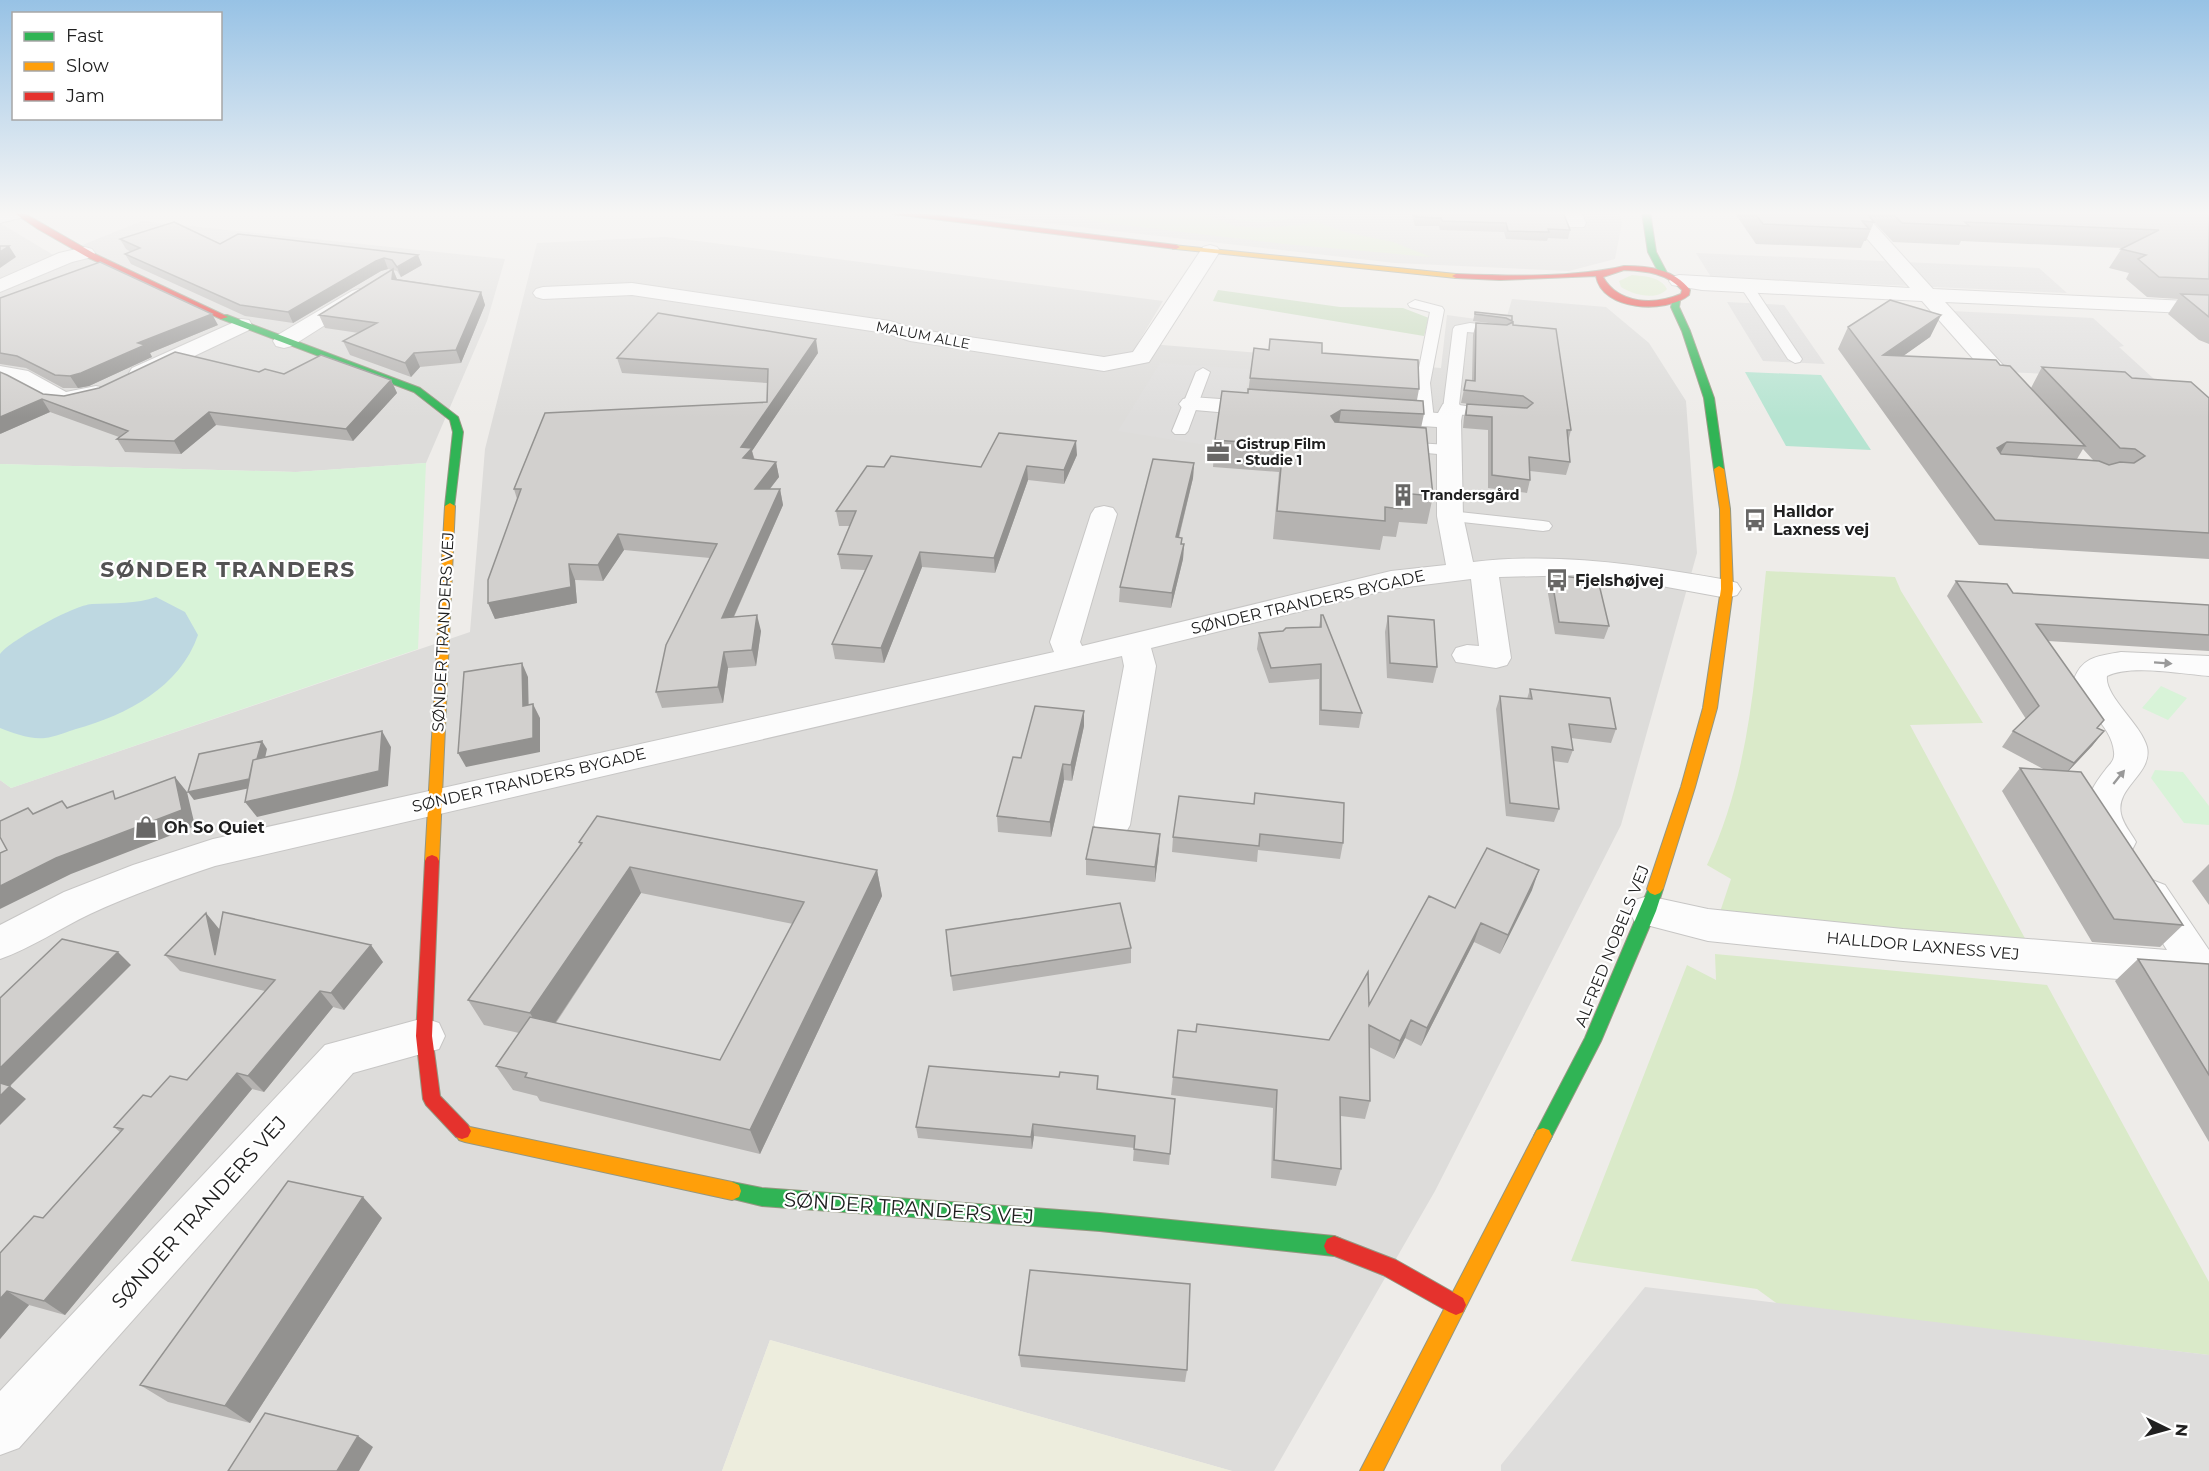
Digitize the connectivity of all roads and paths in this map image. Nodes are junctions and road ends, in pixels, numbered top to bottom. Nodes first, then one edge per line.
1 (145, 281) edge
2 (1191, 281) edge
3 (1521, 281) edge
4 (1599, 281) edge
5 (1663, 281) edge
6 (1670, 281) edge
7 (1914, 281) edge
8 (379, 283) edge
9 (1676, 287) junction
10 (1749, 290) junction
11 (543, 293) dead end
12 (1612, 294) junction
13 (1930, 298) junction
14 (1629, 300) junction
15 (1415, 303) dead end
16 (2209, 308) edge
17 (2209, 315) edge
18 (1653, 319) dead end
19 (241, 325) junction
20 (1504, 331) edge
21 (1676, 339) dead end
22 (284, 341) junction
23 (1693, 355) junction
24 (1795, 359) dead end
25 (1203, 372) dead end
26 (0, 374) edge
27 (1191, 404) junction
28 (1285, 410) edge
29 (2031, 410) edge
30 (1356, 415) edge
31 (1508, 415) edge
32 (1442, 417) junction
33 (1180, 431) dead end
34 (1382, 446) edge
35 (1449, 450) junction
36 (1104, 514) dead end
37 (1450, 516) junction
38 (1543, 526) dead end
39 (1472, 570) junction
40 (1727, 588) junction
41 (1134, 642) junction
42 (1467, 655) dead end
43 (1072, 657) junction
44 (2209, 666) edge
45 (436, 802) junction
46 (1112, 825) dead end
47 (1648, 911) junction
48 (0, 943) edge
49 (2206, 974) edge
50 (424, 1036) junction
51 (1456, 1305) junction
52 (0, 1430) edge
53 (1371, 1471) edge

1 - 19 street, SØNDER TRANDERS VEJ
2 - 11 street, MALUM ALLE
3 - 12 street
4 - 12 street
5 - 9 street
6 - 9 street, ALFRED NOBELS VEJ
7 - 13 street
8 - 22 street
9 - 10 street
9 - 14 street
9 - 23 street, ALFRED NOBELS VEJ
10 - 13 street
10 - 24 lane
12 - 14 street
13 - 16 street
13 - 17 street
13 - 29 street
14 - 18 street
15 - 32 lane
19 - 22 street, SØNDER TRANDERS VEJ
19 - 26 street
20 - 32 lane
21 - 23 street, ALFRED NOBELS VEJ
22 - 45 street, SØNDER TRANDERS VEJ
23 - 40 street, ALFRED NOBELS VEJ
25 - 27 lane
27 - 28 street
27 - 33 lane
30 - 32 street
31 - 32 lane
32 - 35 street
34 - 35 lane
35 - 37 street
36 - 43 street
37 - 38 lane
37 - 39 street
39 - 40 street, SØNDER TRANDERS BYGADE
39 - 41 street, SØNDER TRANDERS BYGADE
39 - 42 street
40 - 47 street, ALFRED NOBELS VEJ
41 - 43 street, SØNDER TRANDERS BYGADE
41 - 46 street
43 - 45 street, SØNDER TRANDERS BYGADE
49 -> 44 street, HALLDOR LAXNESS VEJ
45 - 48 street, SØNDER TRANDERS BYGADE
45 - 50 street, SØNDER TRANDERS VEJ
47 - 49 street, HALLDOR LAXNESS VEJ
47 - 51 street, ALFRED NOBELS VEJ
50 - 51 street, SØNDER TRANDERS VEJ
50 - 52 street, SØNDER TRANDERS VEJ
51 - 53 street, ALFRED NOBELS VEJ

